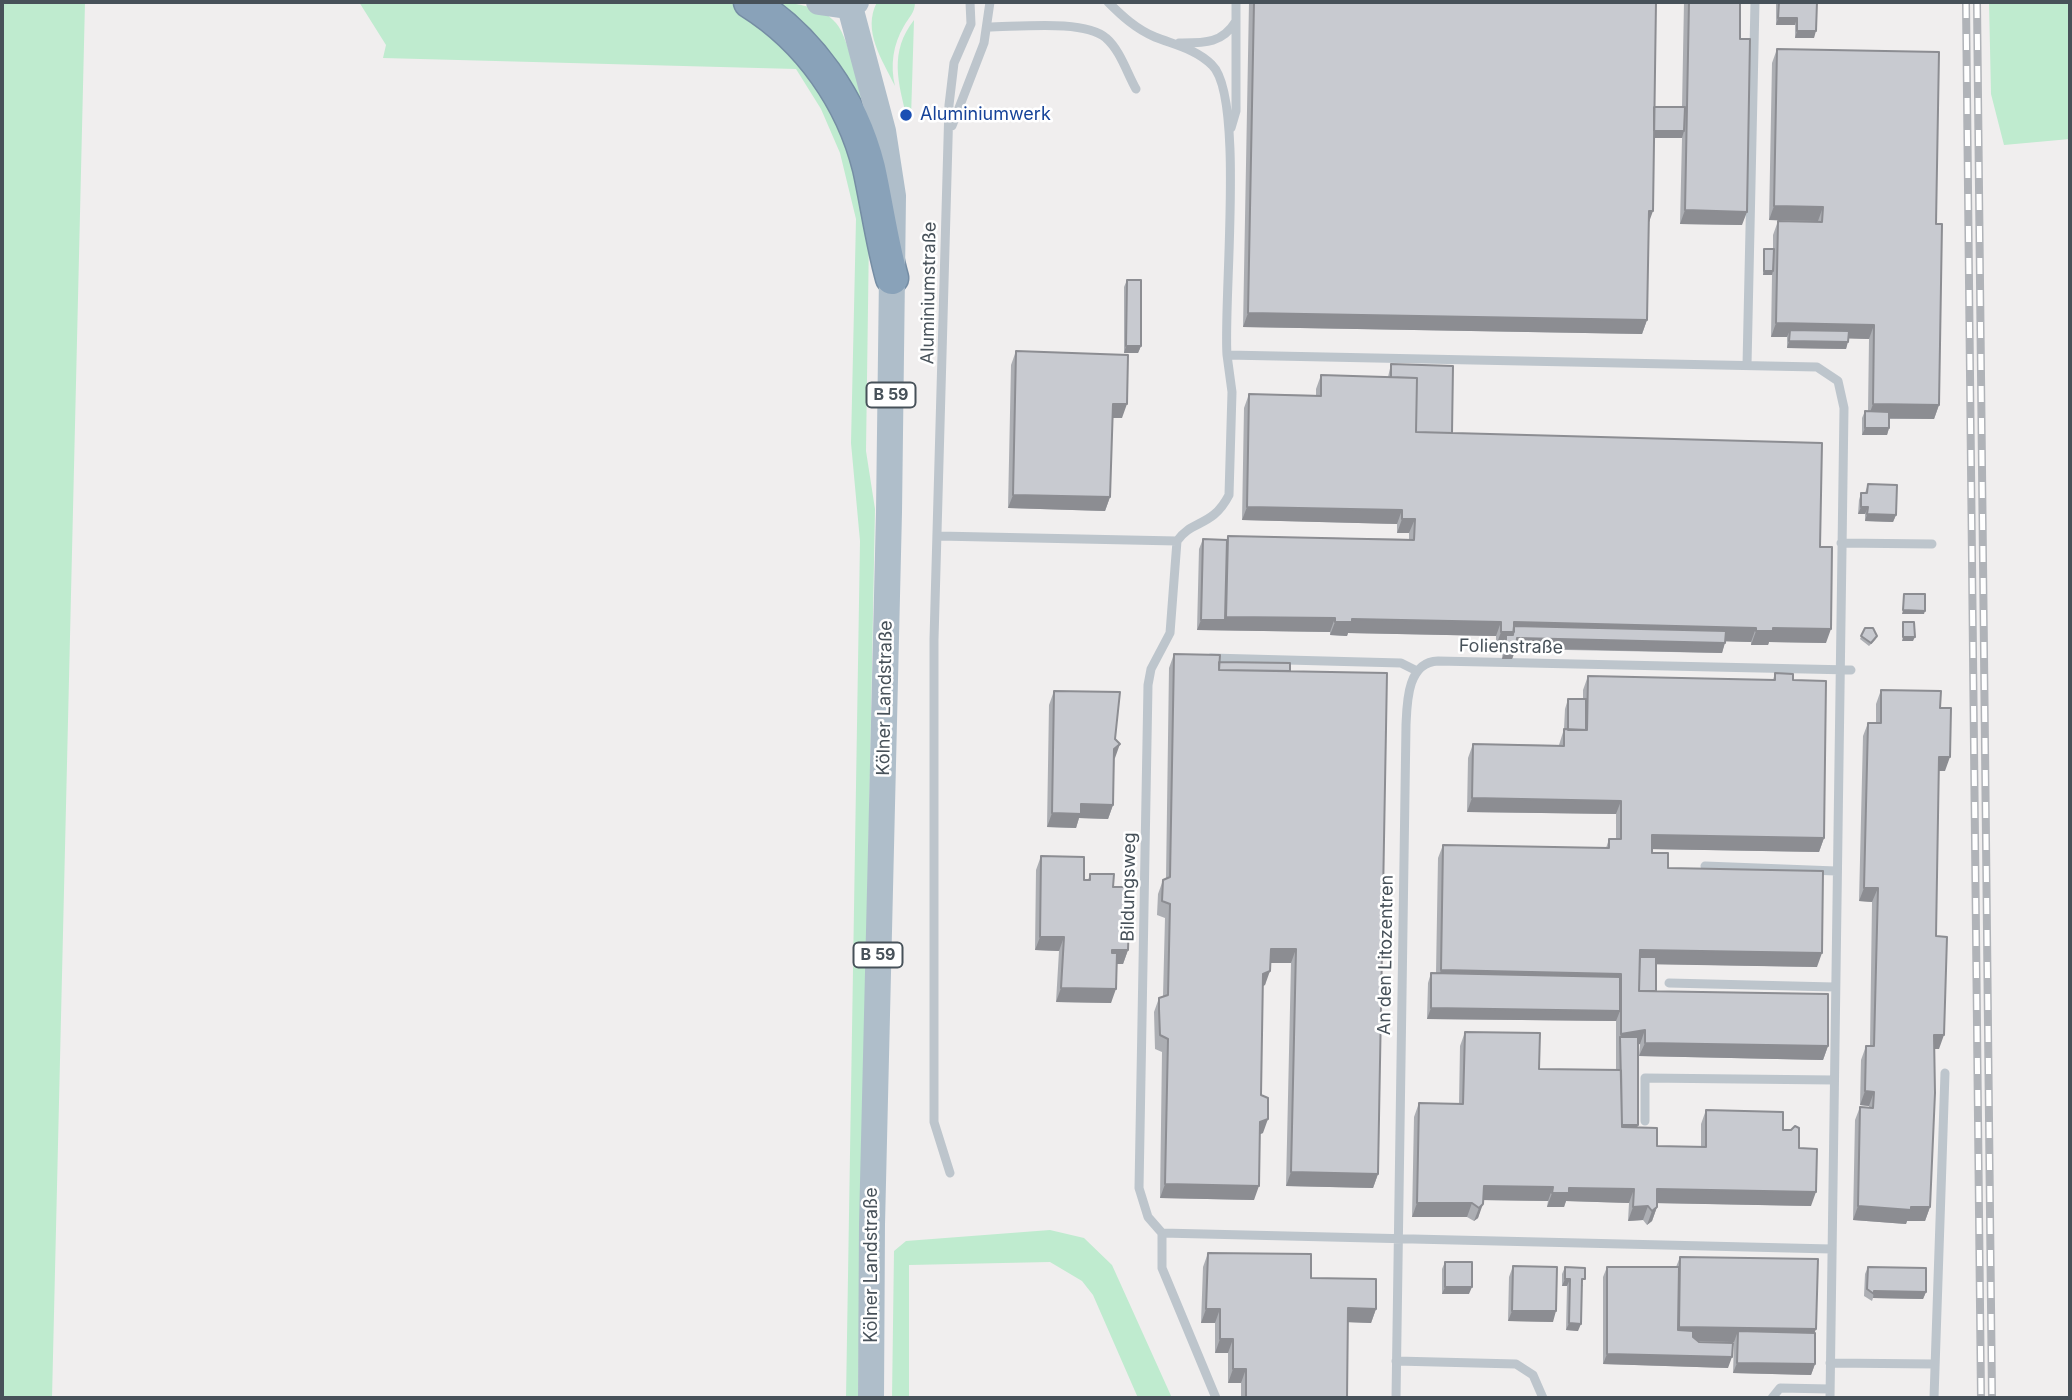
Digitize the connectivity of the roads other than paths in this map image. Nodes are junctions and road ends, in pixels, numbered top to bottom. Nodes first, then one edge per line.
1 (750, 2) edge
2 (819, 2) edge
3 (970, 2) edge
4 (990, 2) edge
5 (1108, 2) edge
6 (1236, 2) edge
7 (1755, 2) edge
8 (853, 3) edge
9 (1238, 18) junction
10 (988, 27) junction
11 (1177, 44) junction
12 (1136, 89) dead end
13 (1230, 133) junction
14 (948, 134) junction
15 (892, 278) junction
16 (1227, 355) junction
17 (1747, 365) junction
18 (938, 536) junction
19 (1177, 541) junction
20 (1841, 542) junction
21 (1932, 544) dead end
22 (1203, 658) edge
23 (1838, 670) junction
24 (1851, 670) dead end
25 (1417, 671) junction
26 (1705, 866) edge
27 (1836, 871) junction
28 (1669, 983) dead end
29 (1834, 987) junction
30 (1945, 1073) dead end
31 (1833, 1080) junction
32 (1645, 1121) dead end
33 (950, 1173) dead end
34 (1162, 1233) junction
35 (1398, 1240) junction
36 (1831, 1249) junction
37 (1396, 1361) junction
38 (1830, 1363) junction
39 (1934, 1364) junction
40 (1830, 1394) edge
41 (871, 1398) edge
42 (1216, 1398) edge
43 (1396, 1398) edge
44 (1543, 1398) edge
45 (1772, 1398) edge
46 (1934, 1398) edge

1 - 15 highway
2 - 8 main road
3 - 14 lane, Aluminiumstraße
4 - 10 lane, Aluminiumstraße
5 - 11 lane
6 - 9 lane
7 - 17 lane
8 - 15 main road, Kölner Landstraße / B 59
9 - 11 lane
9 - 13 lane
10 - 12 lane
10 - 14 lane, Aluminiumstraße
11 - 13 lane
13 - 16 lane
14 - 18 lane, Aluminiumstraße
15 - 41 main road, Kölner Landstraße / B 59
16 - 17 lane
16 - 19 lane
17 - 20 lane
18 - 19 lane
18 - 33 lane, Aluminiumstraße
19 - 34 lane, Bildungsweg
20 - 21 lane
20 - 23 lane
22 - 25 lane
23 - 24 lane, Folienstraße
23 - 25 lane, Folienstraße
23 - 27 lane
25 - 35 lane, An den Litozentren
26 - 27 lane
27 - 29 lane
28 - 29 lane
29 - 31 lane
30 - 39 lane
31 - 32 lane
31 - 36 lane
34 - 35 lane
34 - 42 lane
35 - 36 lane
35 - 37 lane, An den Litozentren
36 - 38 lane
37 - 43 lane, An den Litozentren
37 - 44 lane
38 - 39 lane
38 - 40 lane
39 - 46 lane
40 - 45 lane

